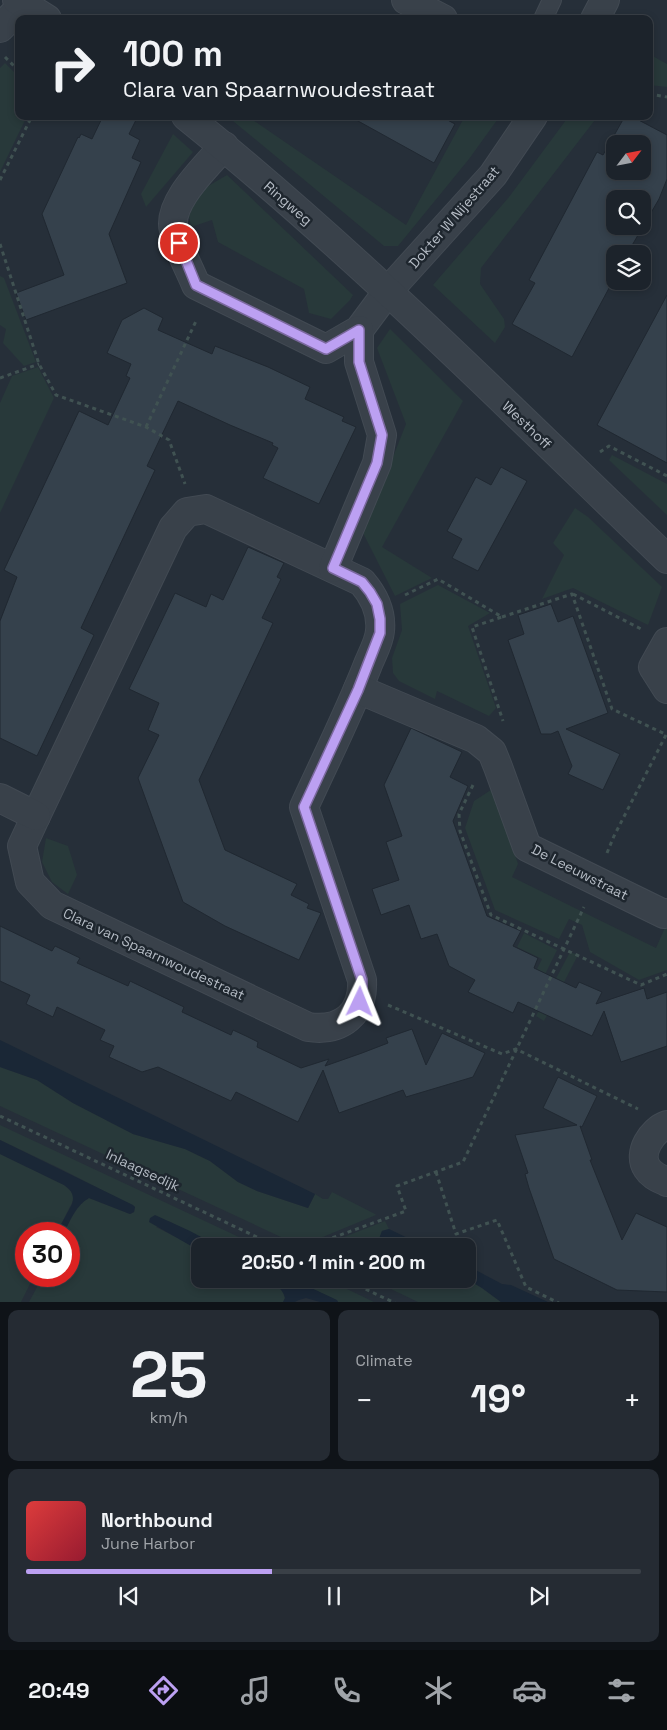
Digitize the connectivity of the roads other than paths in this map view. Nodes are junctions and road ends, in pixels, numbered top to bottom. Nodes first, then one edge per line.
1 (406, 0) edge
2 (552, 0) edge
3 (605, 0) edge
4 (20, 2) edge
5 (41, 15) edge
6 (435, 15) edge
7 (545, 15) edge
8 (596, 15) edge
9 (0, 28) edge
10 (191, 120) edge
11 (530, 120) edge
12 (224, 146) junction
13 (388, 291) junction
14 (359, 330) junction
15 (667, 559) edge
16 (333, 568) junction
17 (667, 642) edge
18 (667, 689) edge
19 (358, 690) junction
20 (0, 798) edge
21 (36, 816) junction
22 (667, 913) edge
23 (665, 1126) edge
24 (667, 1182) edge

1 - 6 street
2 - 7 lane
3 - 8 street
4 - 5 street
4 - 9 street
10 - 12 street, Ringweg
11 - 13 street, Dokter W Nijestraat
12 - 13 street, Ringweg
12 - 14 street
13 - 14 street
13 - 15 street, Westhoff
14 - 16 street
16 - 19 street
16 - 21 street, Clara van Spaarnwoudestraat
17 - 18 street
19 - 21 street, Clara van Spaarnwoudestraat
19 - 22 street, De Leeuwstraat
20 - 21 street
23 - 24 street

